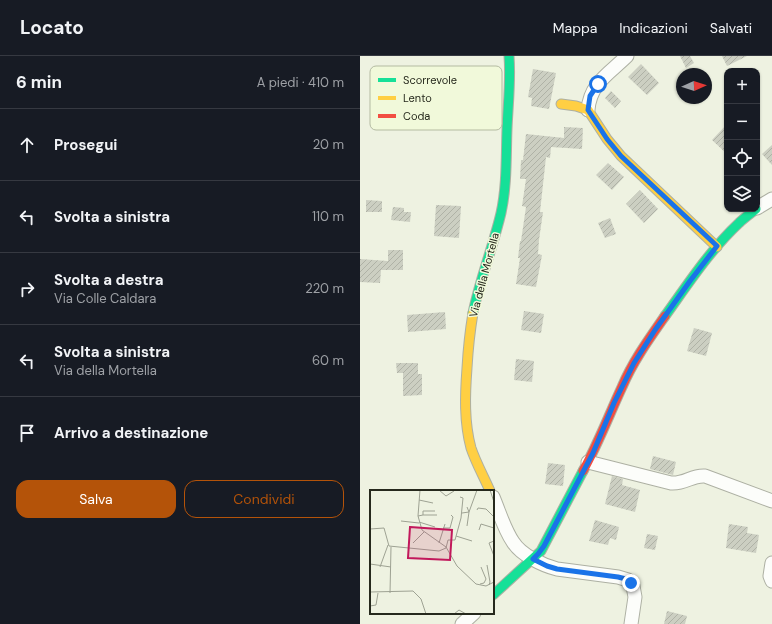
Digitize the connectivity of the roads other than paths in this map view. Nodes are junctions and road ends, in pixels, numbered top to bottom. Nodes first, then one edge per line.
1 (509, 56) edge
2 (627, 56) edge
3 (561, 104) dead end
4 (588, 110) junction
5 (772, 199) edge
6 (760, 207) edge
7 (753, 212) edge
8 (717, 246) junction
9 (588, 462) junction
10 (490, 490) edge
11 (494, 499) edge
12 (772, 501) edge
13 (533, 559) junction
14 (772, 563) edge
15 (772, 581) edge
16 (494, 594) edge
17 (473, 614) edge
18 (462, 624) edge
19 (631, 624) edge

1 - 10 street, Via della Mortella
2 - 4 street
3 - 4 street
4 - 8 street
5 - 6 street
7 - 8 street
8 - 9 street
9 - 12 street
9 - 13 street
11 - 13 street
13 - 16 street
13 - 19 street
14 - 15 street
17 - 18 street

